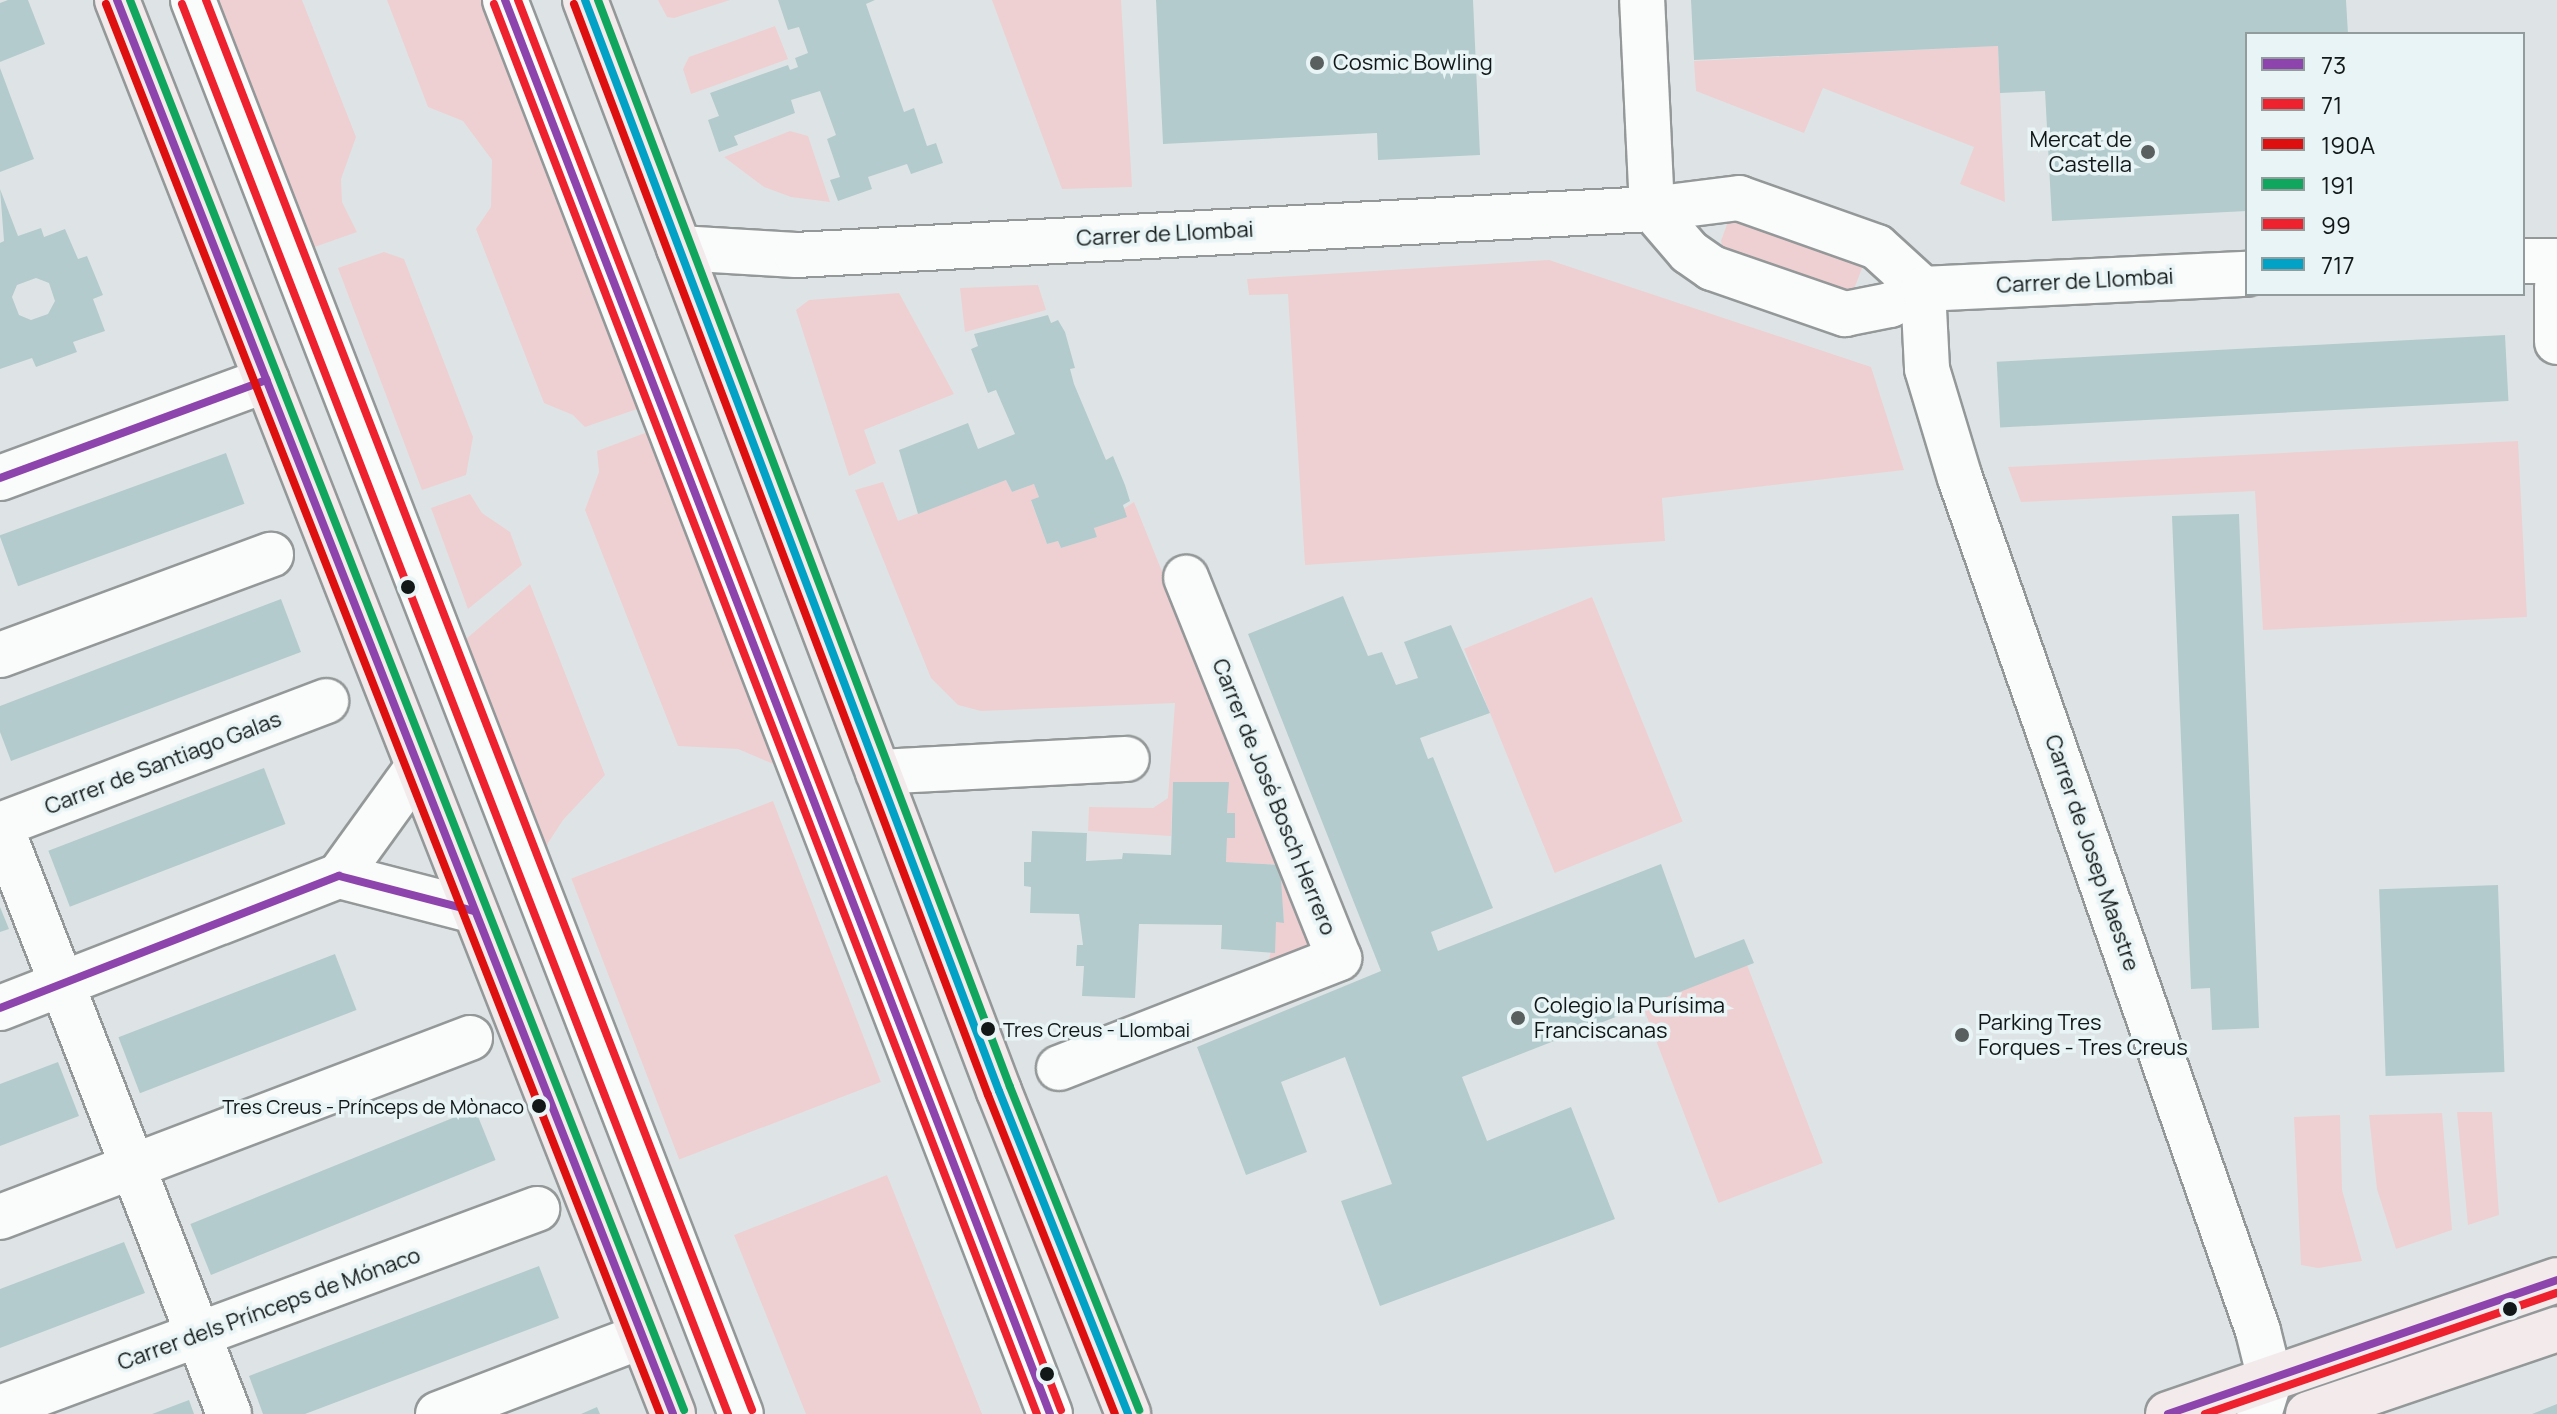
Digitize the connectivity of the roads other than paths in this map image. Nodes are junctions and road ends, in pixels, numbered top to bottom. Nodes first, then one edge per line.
1 (117, 0) edge
2 (193, 0) edge
3 (505, 0) edge
4 (585, 0) edge
5 (1642, 0) edge
6 (1652, 209) junction
7 (679, 248) junction
8 (2525, 261) edge
9 (2557, 261) edge
10 (2245, 274) edge
11 (2557, 287) edge
12 (1923, 289) junction
13 (2557, 342) edge
14 (267, 380) junction
15 (0, 478) edge
16 (271, 555) dead end
17 (1186, 578) dead end
18 (0, 655) edge
19 (326, 701) dead end
20 (1127, 759) dead end
21 (417, 768) junction
22 (878, 772) junction
23 (0, 825) edge
24 (339, 876) junction
25 (474, 911) junction
26 (62, 984) junction
27 (0, 1008) edge
28 (470, 1038) dead end
29 (1059, 1068) dead end
30 (133, 1166) junction
31 (537, 1209) dead end
32 (0, 1217) edge
33 (2557, 1280) edge
34 (2557, 1329) edge
35 (198, 1336) junction
36 (642, 1336) junction
37 (2264, 1397) edge
38 (0, 1408) edge
39 (463, 1410) edge
40 (229, 1414) edge
41 (673, 1414) edge
42 (741, 1414) edge
43 (1050, 1414) edge
44 (1128, 1414) edge
45 (2168, 1414) edge
46 (2308, 1414) edge

1 - 14 main road
2 - 42 street
3 - 43 street
4 - 7 main road
5 - 6 street
6 - 7 street, Carrer de Llombai
6 - 12 street, Carrer de Llombai
6 - 12 street, Carrer de Llombai
7 - 22 main road
8 - 9 street
10 - 12 street, Carrer de Llombai
11 - 13 street
12 - 37 street, Carrer de Josep Maestre
14 - 15 street
14 - 21 main road
16 - 18 street
17 - 29 street, Carrer de José Bosch Herrero
19 - 23 street, Carrer de Santiago Galas
20 - 22 street
21 - 24 street
21 - 25 main road
22 - 44 main road
23 - 26 street
24 - 25 street
24 - 26 street
25 - 36 main road
26 - 27 street
26 - 30 street
28 - 30 street
30 - 32 street
30 - 35 street
31 - 35 street, Carrer dels Prínceps de Mónaco
33 - 37 main road
34 - 46 main road
35 - 38 street, Carrer dels Prínceps de Mónaco
35 - 40 street
36 - 39 street
36 - 41 main road
37 - 45 main road

